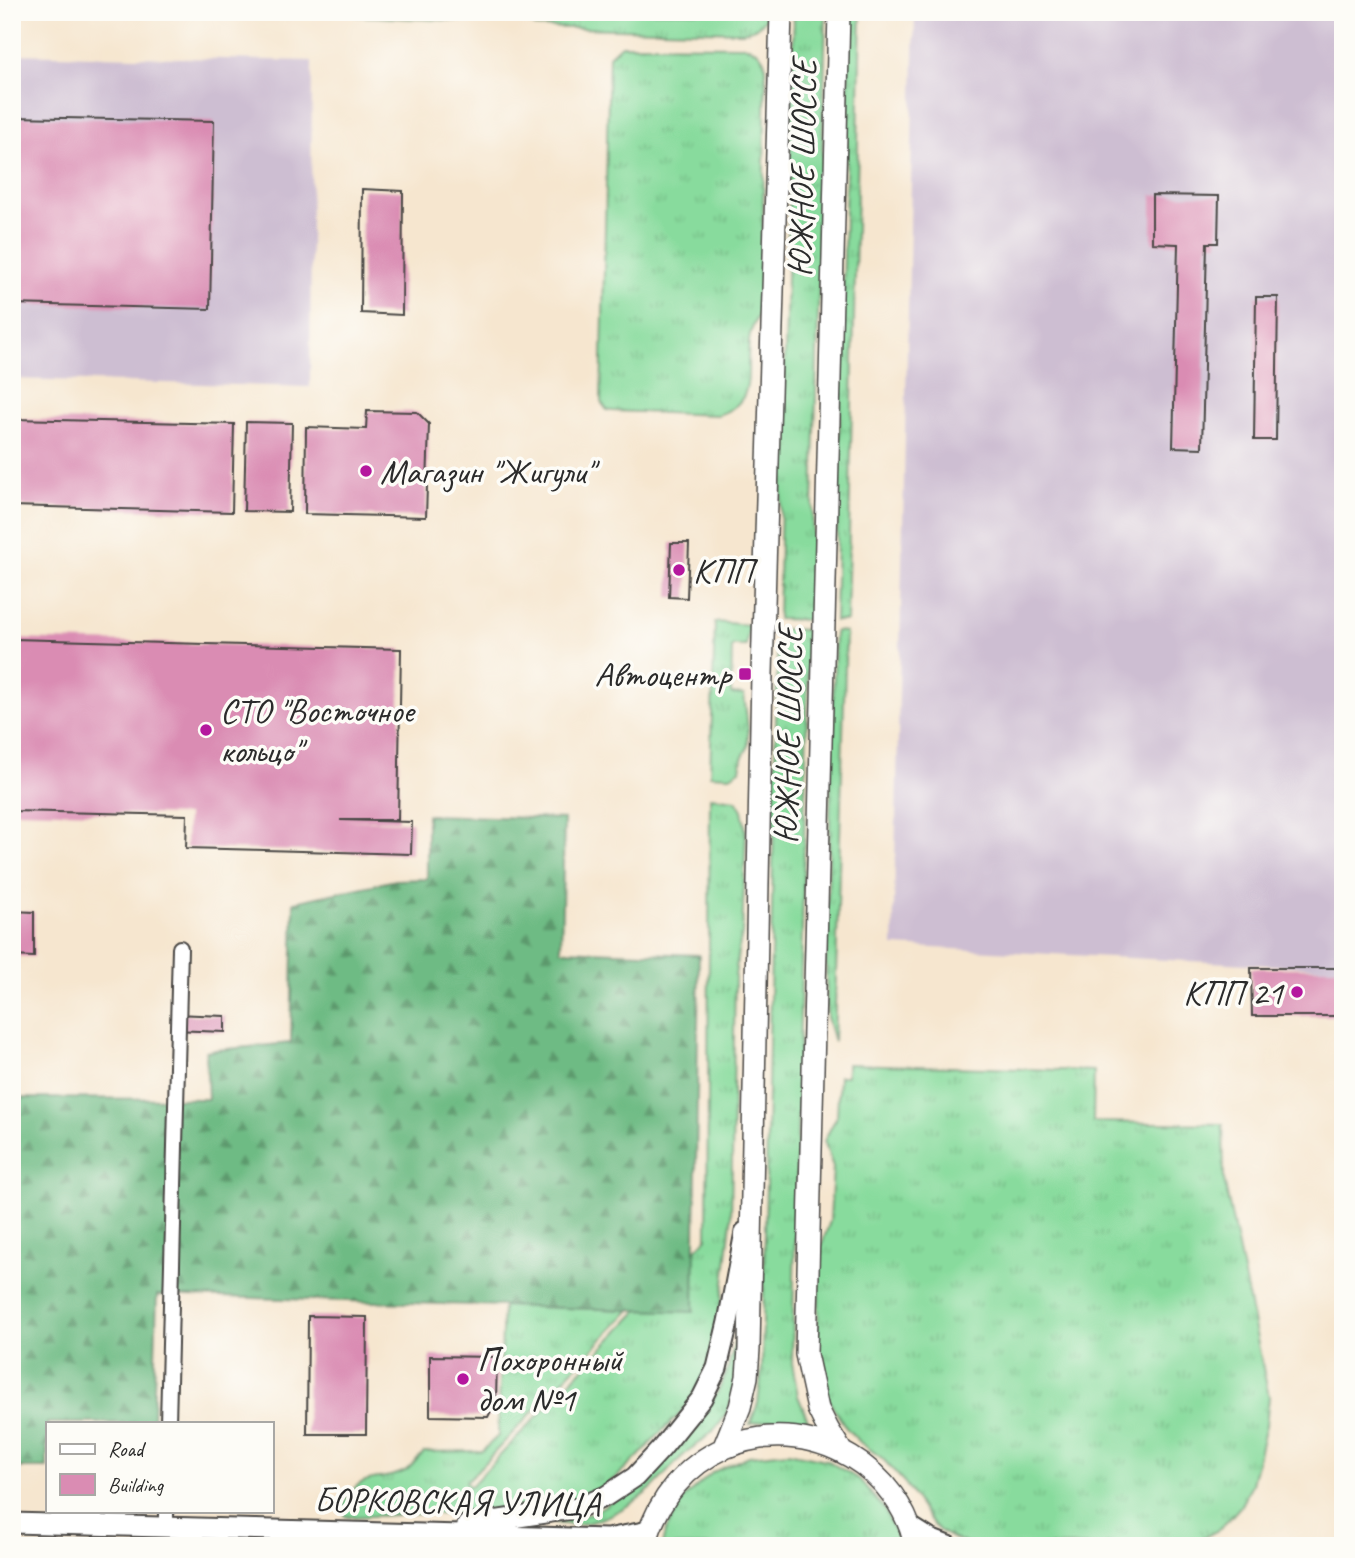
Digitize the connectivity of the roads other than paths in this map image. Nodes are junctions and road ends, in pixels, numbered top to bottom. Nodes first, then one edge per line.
1 (781, 12) edge
2 (839, 12) edge
3 (180, 948) dead end
4 (753, 1151) junction
5 (169, 1422) edge
6 (723, 1449) junction
7 (842, 1452) junction
8 (166, 1519) edge
9 (12, 1523) edge
10 (412, 1533) junction
11 (913, 1536) edge
12 (647, 1539) edge
13 (948, 1546) edge

1 - 4 main road, ЮЖНОЕ ШОССЕ
2 - 7 main road, ЮЖНОЕ ШОССЕ
3 - 5 street
4 - 6 main road, ЮЖНОЕ ШОССЕ
4 - 10 main road
6 - 7 main road
6 - 12 main road
7 - 11 main road
8 - 9 main road, БОРКОВСКАЯ УЛИЦА
8 - 10 main road, БОРКОВСКАЯ УЛИЦА
10 - 12 main road, БОРКОВСКАЯ УЛИЦА
11 - 13 main road

